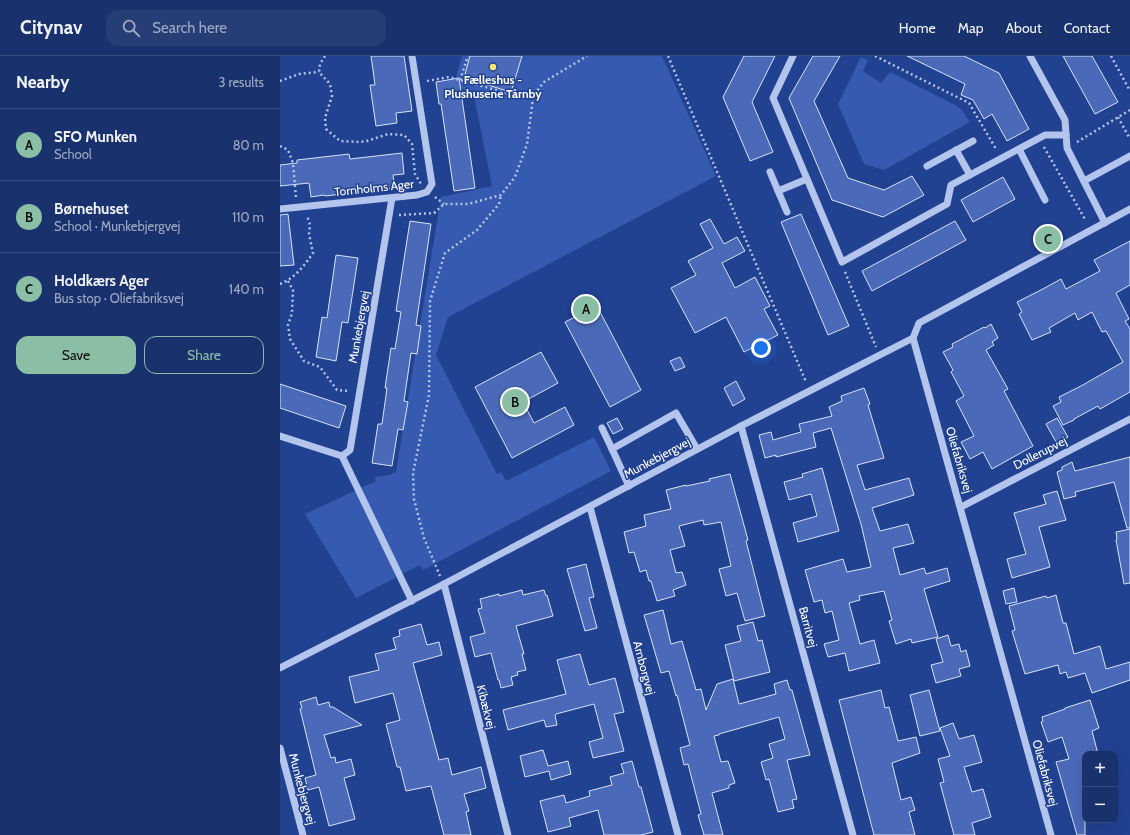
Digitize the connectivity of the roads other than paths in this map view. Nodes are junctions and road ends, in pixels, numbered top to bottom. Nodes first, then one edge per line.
1 (412, 56) edge
2 (793, 56) edge
3 (1030, 56) edge
4 (1066, 134) junction
5 (973, 141) dead end
6 (1019, 149) junction
7 (956, 150) junction
8 (1130, 156) edge
9 (927, 166) dead end
10 (770, 172) dead end
11 (970, 175) junction
12 (807, 179) junction
13 (1084, 181) junction
14 (778, 191) junction
15 (392, 198) junction
16 (1045, 200) dead end
17 (280, 209) edge
18 (1130, 210) edge
19 (787, 212) dead end
20 (1105, 222) junction
21 (913, 338) junction
22 (1130, 419) edge
23 (742, 426) junction
24 (602, 428) dead end
25 (280, 436) edge
26 (612, 449) junction
27 (697, 449) junction
28 (342, 456) junction
29 (629, 486) junction
30 (590, 507) junction
31 (961, 507) junction
32 (444, 584) junction
33 (412, 601) junction
34 (280, 668) edge
35 (280, 748) edge
36 (282, 767) edge
37 (303, 835) edge
38 (508, 835) edge
39 (678, 835) edge
40 (853, 835) edge
41 (1051, 835) edge

1 - 15 street, Tornholms Ager
2 - 12 street
3 - 4 street
4 - 6 street
4 - 13 street
5 - 7 street
6 - 11 street
6 - 16 street
7 - 9 street
7 - 11 street
8 - 13 street
10 - 14 street
11 - 12 street
12 - 14 street
13 - 20 street
14 - 19 street
15 - 17 street, Tornholms Ager
15 - 28 street, Munkebjergvej
18 - 20 street
20 - 21 street
21 - 23 street, Munkebjergvej
21 - 31 street, Oliefabriksvej
22 - 31 street, Dollerupvej
23 - 27 street, Munkebjergvej
23 - 40 street, Barritvej
24 - 26 street
25 - 28 street
26 - 27 street
26 - 29 street
27 - 29 street, Munkebjergvej
28 - 33 street
29 - 30 street, Munkebjergvej
30 - 32 street, Munkebjergvej
30 - 39 street, Arnborgvej
31 - 41 street, Oliefabriksvej
32 - 33 street, Munkebjergvej
32 - 38 street, Kibækvej
33 - 34 street, Munkebjergvej
35 - 36 street, Munkebjergvej
36 - 37 street, Munkebjergvej

